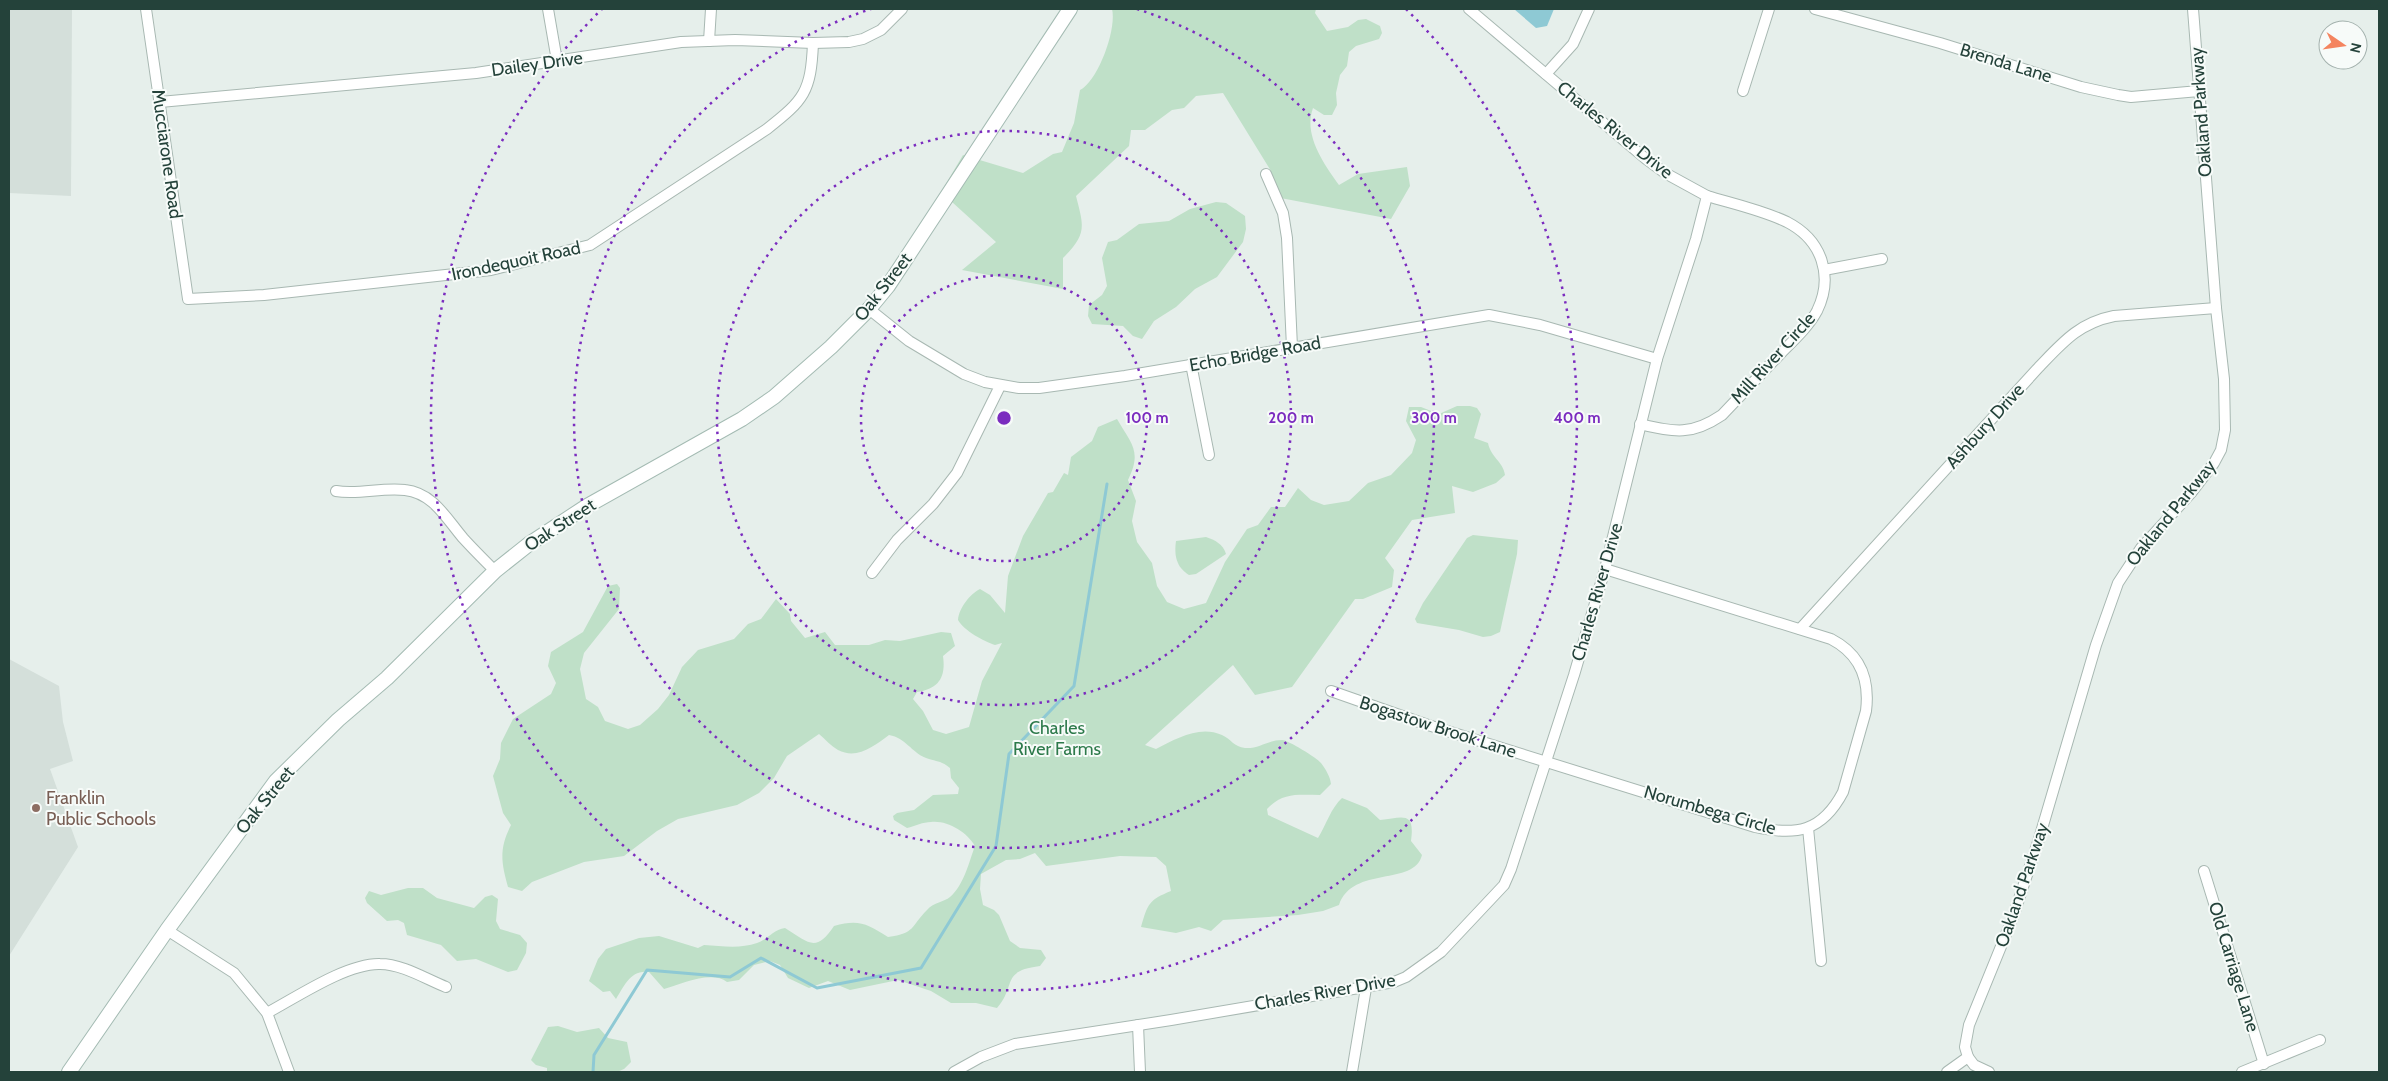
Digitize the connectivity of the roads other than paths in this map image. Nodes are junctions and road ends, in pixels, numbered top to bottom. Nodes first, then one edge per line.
1 (146, 9) edge
2 (548, 9) edge
3 (711, 9) edge
4 (902, 9) edge
5 (1070, 9) edge
6 (1469, 9) edge
7 (1589, 9) edge
8 (1769, 9) edge
9 (1815, 9) edge
10 (2193, 9) edge
11 (709, 41) junction
12 (813, 43) junction
13 (557, 61) junction
14 (1546, 74) junction
15 (1743, 91) dead end
16 (2199, 91) junction
17 (160, 102) junction
18 (1266, 174) dead end
19 (1707, 196) junction
20 (1882, 259) dead end
21 (1824, 270) junction
22 (188, 299) joint
23 (2216, 308) junction
24 (869, 310) junction
25 (1292, 347) junction
26 (1657, 359) junction
27 (1191, 364) junction
28 (1000, 386) junction
29 (1640, 424) junction
30 (1209, 455) dead end
31 (336, 491) dead end
32 (1605, 569) junction
33 (495, 571) junction
34 (872, 573) dead end
35 (1800, 629) junction
36 (1331, 691) dead end
37 (1546, 762) junction
38 (1808, 828) junction
39 (2204, 871) dead end
40 (167, 930) junction
41 (1821, 961) dead end
42 (446, 987) dead end
43 (1366, 988) junction
44 (267, 1013) junction
45 (1138, 1025) junction
46 (2320, 1040) dead end
47 (1968, 1057) junction
48 (2264, 1064) junction
49 (69, 1072) edge
50 (289, 1072) edge
51 (954, 1072) edge
52 (1140, 1072) edge
53 (1352, 1072) edge
54 (1946, 1072) edge
55 (1989, 1072) edge
56 (2242, 1072) edge

1 - 17 street, Mucciarone Road
2 - 13 street
3 - 11 street
4 - 12 street, Dailey Drive
5 - 24 main road, Oak Street
6 - 14 street, Charles River Drive
7 - 14 street
8 - 15 street
9 - 16 street, Brenda Lane
10 - 16 street, Oakland Parkway
11 - 12 street, Dailey Drive
11 - 13 street, Dailey Drive
12 - 22 street, Irondequoit Road
13 - 17 street, Dailey Drive
14 - 19 street, Charles River Drive
16 - 23 street, Oakland Parkway
17 - 22 street, Mucciarone Road
18 - 25 street
19 - 21 street, Mill River Circle
19 - 26 street, Charles River Drive
20 - 21 street
21 - 29 street, Mill River Circle
23 - 35 street, Ashbury Drive
23 - 47 street, Oakland Parkway
24 - 28 street, Echo Bridge Road
24 - 33 main road, Oak Street
25 - 26 street, Echo Bridge Road
25 - 27 street, Echo Bridge Road
26 - 29 street, Charles River Drive
27 - 28 street, Echo Bridge Road
27 - 30 street
28 - 34 street
29 - 32 street, Charles River Drive
31 - 33 street
32 - 35 street
32 - 37 street, Charles River Drive
33 - 40 main road, Oak Street
35 - 38 street
36 - 37 street, Bogastow Brook Lane
37 - 38 street, Norumbega Circle
37 - 43 street, Charles River Drive
38 - 41 street
39 - 48 street, Old Carriage Lane
40 - 44 street
40 - 49 main road, Oak Street
42 - 44 street
43 - 45 street, Charles River Drive
43 - 53 street
44 - 50 street
45 - 51 street, Charles River Drive
45 - 52 street
46 - 48 street
47 - 54 street
47 - 55 street
48 - 56 street

